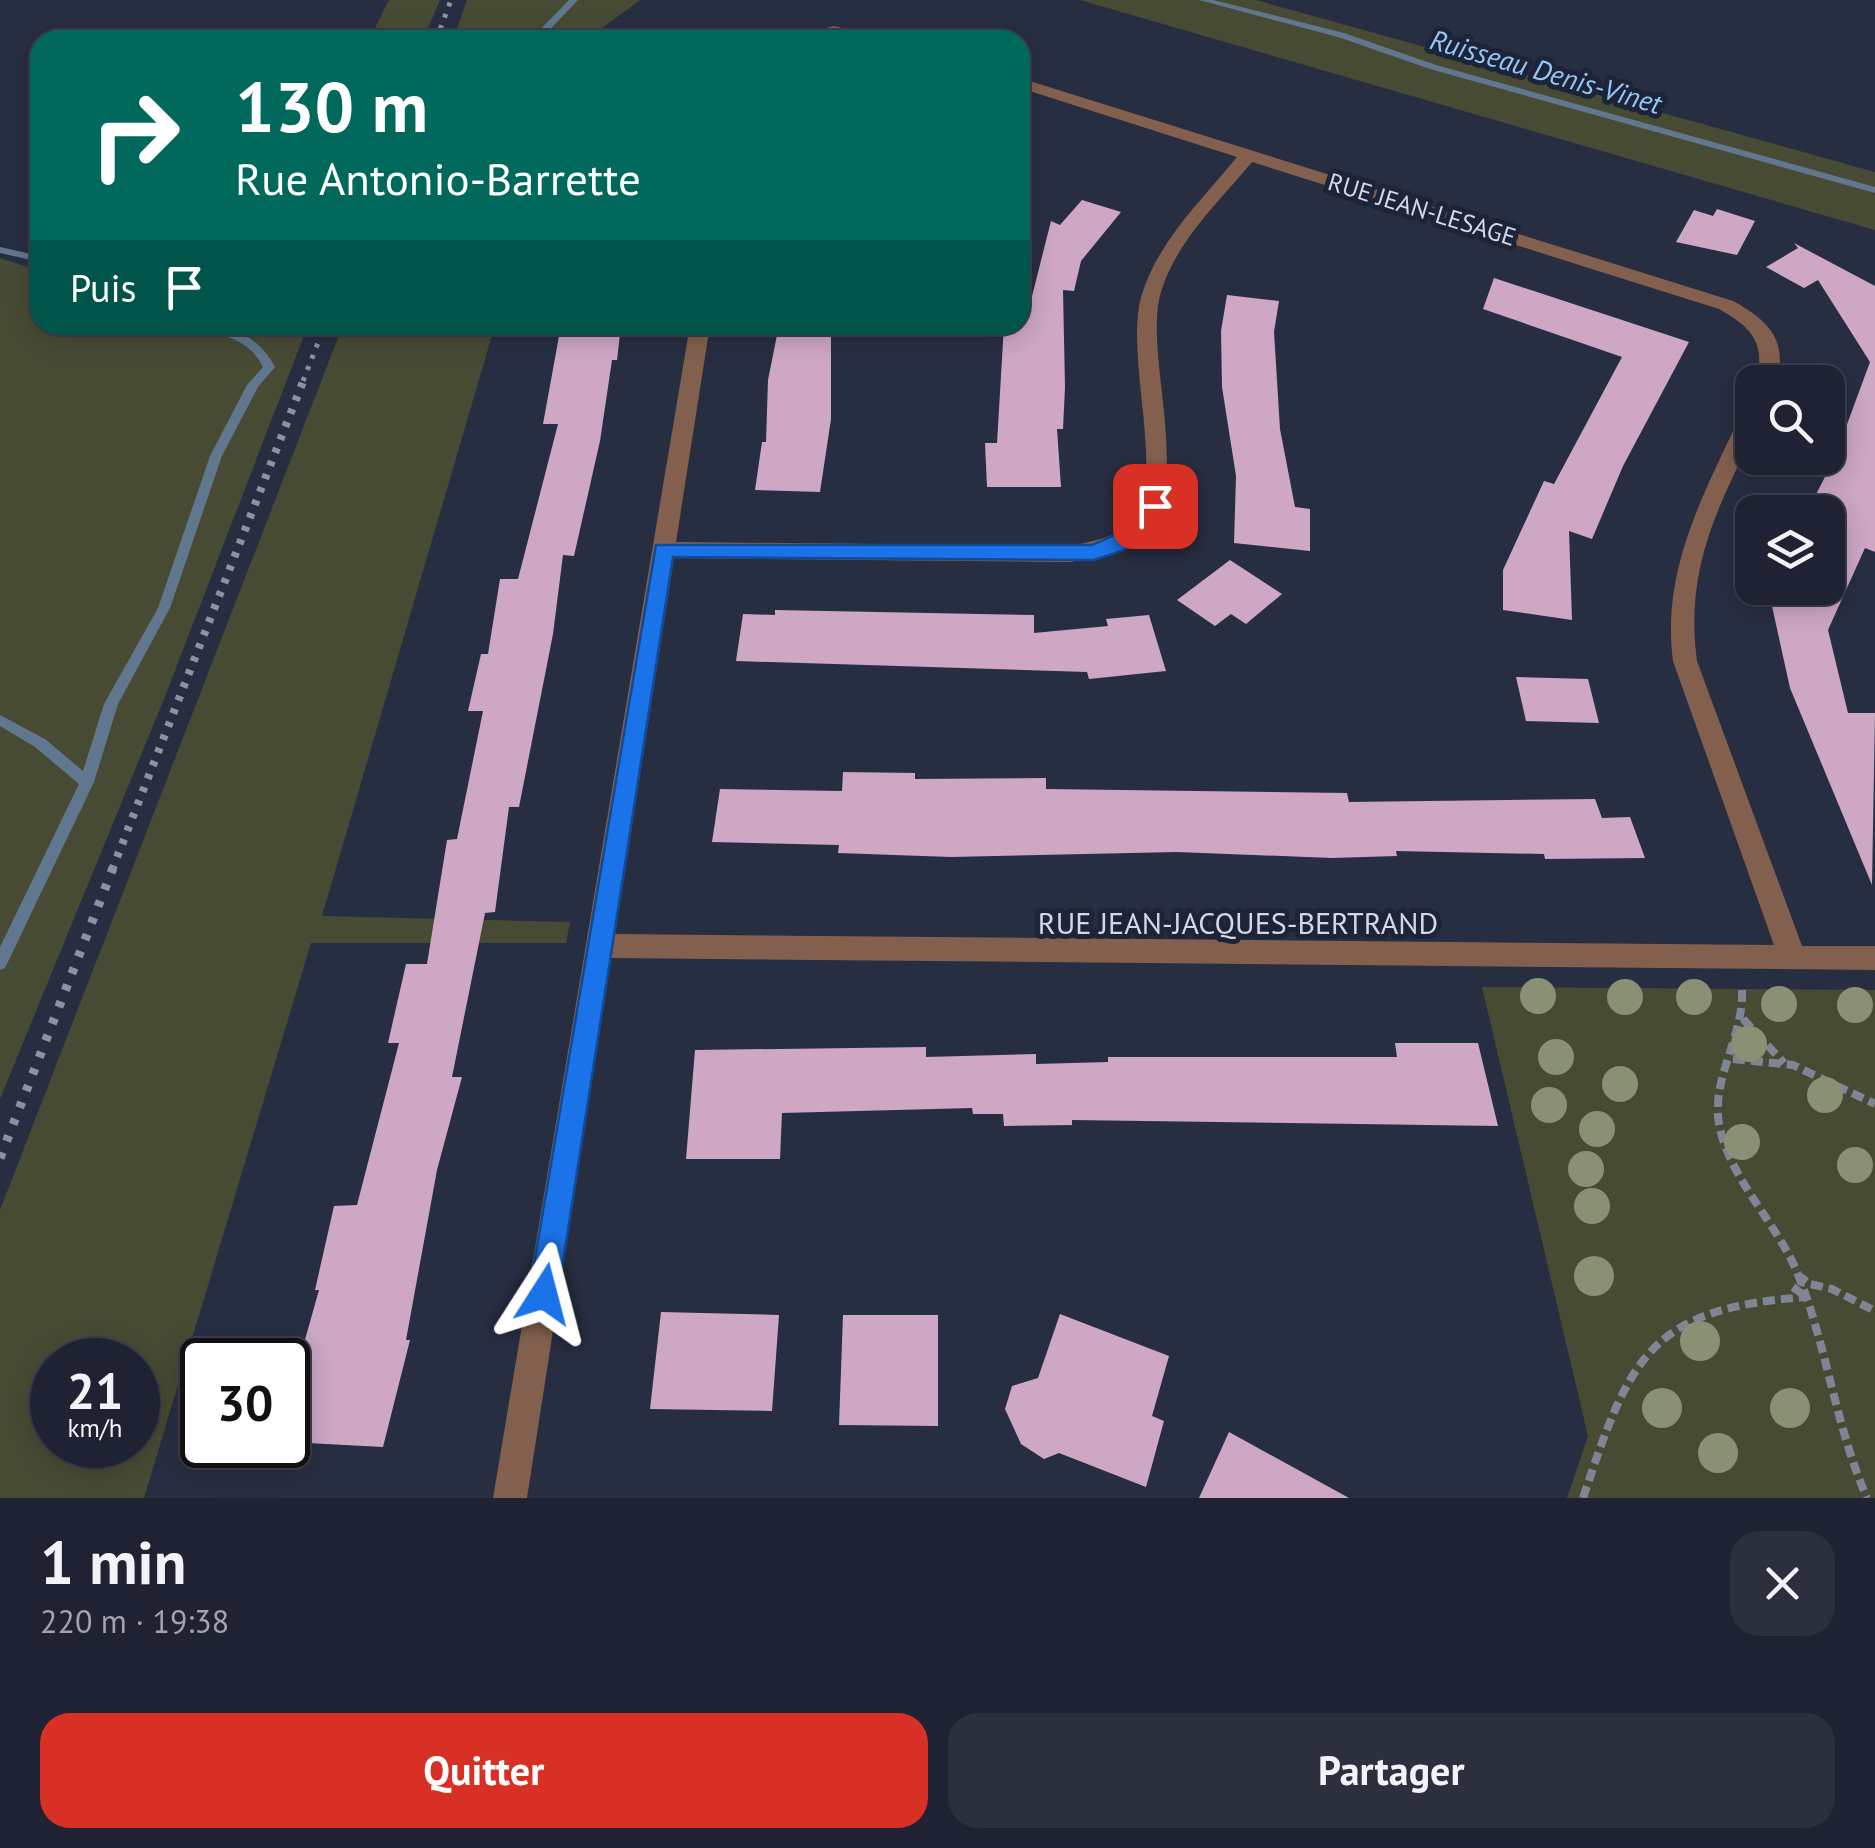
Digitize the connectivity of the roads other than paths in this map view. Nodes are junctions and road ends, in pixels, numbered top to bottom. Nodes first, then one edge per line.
1 (1030, 86) edge
2 (1248, 155) junction
3 (698, 335) edge
4 (1771, 365) edge
5 (1735, 451) edge
6 (664, 550) junction
7 (600, 946) junction
8 (1792, 957) junction
9 (1875, 958) edge
10 (510, 1498) edge

1 - 2 street, RUE JEAN-LESAGE
2 - 4 street, RUE JEAN-LESAGE
2 - 6 street
3 - 6 street
5 - 8 street
6 - 7 street
7 - 8 street, RUE JEAN-JACQUES-BERTRAND
7 - 10 street
8 - 9 street, RUE JEAN-JACQUES-BERTRAND

